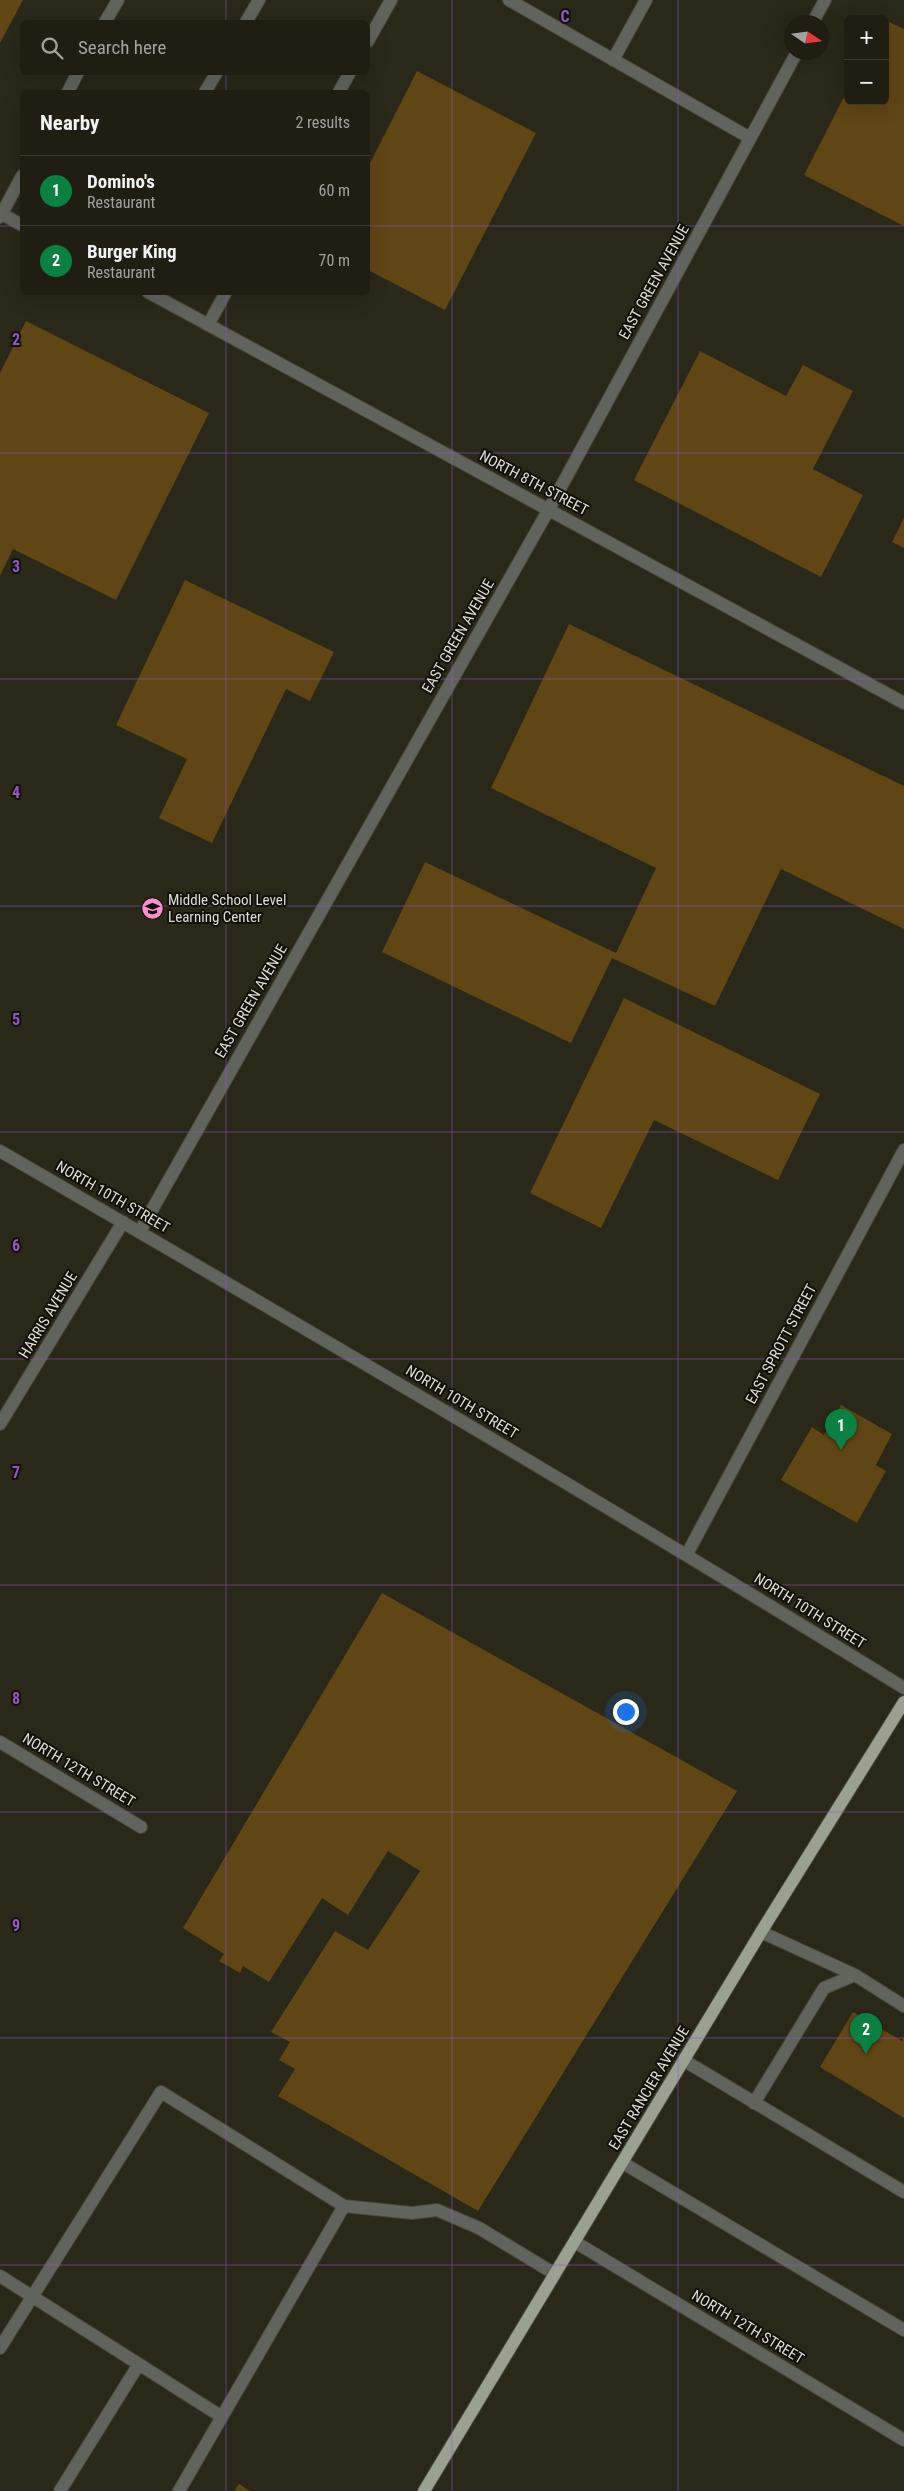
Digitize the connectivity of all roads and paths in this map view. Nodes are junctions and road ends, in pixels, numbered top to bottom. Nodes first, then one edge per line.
1 (118, 0) edge
2 (259, 0) edge
3 (391, 0) edge
4 (509, 0) edge
5 (646, 0) edge
6 (825, 0) edge
7 (817, 15) edge
8 (107, 20) edge
9 (247, 20) edge
10 (370, 38) edge
11 (613, 60) junction
12 (793, 60) edge
13 (76, 75) edge
14 (214, 75) edge
15 (348, 75) edge
16 (69, 90) edge
17 (206, 90) edge
18 (340, 90) edge
19 (750, 138) junction
20 (20, 180) edge
21 (1, 214) edge
22 (20, 224) edge
23 (153, 295) edge
24 (224, 295) edge
25 (208, 325) junction
26 (549, 509) junction
27 (904, 703) edge
28 (904, 1150) edge
29 (0, 1151) edge
30 (123, 1222) junction
31 (140, 1230) junction
32 (0, 1424) edge
33 (687, 1554) junction
34 (904, 1688) edge
35 (904, 1702) edge
36 (0, 1742) edge
37 (141, 1826) dead end
38 (761, 1932) junction
39 (855, 1975) junction
40 (904, 2006) edge
41 (685, 2061) junction
42 (754, 2103) junction
43 (623, 2163) junction
44 (904, 2192) edge
45 (344, 2206) junction
46 (575, 2242) junction
47 (555, 2274) junction
48 (0, 2276) edge
49 (33, 2296) junction
50 (904, 2330) edge
51 (0, 2348) edge
52 (139, 2364) junction
53 (222, 2417) junction
54 (904, 2440) edge
55 (60, 2491) edge
56 (179, 2491) edge
57 (424, 2491) edge

1 - 8 street
2 - 9 street
3 - 10 street
4 - 11 street
5 - 11 street
6 - 7 street
11 - 19 street
12 - 19 street, EAST GREEN AVENUE
13 - 16 street
14 - 17 street
15 - 18 street
19 - 26 street, EAST GREEN AVENUE
20 - 21 street
21 - 22 street
23 - 25 street, NORTH 8TH STREET
24 - 25 street
25 - 26 street, NORTH 8TH STREET
26 - 27 street, NORTH 8TH STREET
26 - 31 street, EAST GREEN AVENUE
28 - 33 street, EAST SPROTT STREET
29 - 30 street, NORTH 10TH STREET
30 - 31 street, NORTH 10TH STREET
30 - 32 street, HARRIS AVENUE
31 - 33 street, NORTH 10TH STREET
33 - 34 street, NORTH 10TH STREET
35 - 38 main road, EAST RANCIER AVENUE
36 - 37 street, NORTH 12TH STREET
38 - 39 street
38 - 41 main road, EAST RANCIER AVENUE
39 - 40 street
39 - 42 street
41 - 42 street
41 - 43 main road, EAST RANCIER AVENUE
42 - 44 street
43 - 46 main road, EAST RANCIER AVENUE
43 - 50 street
45 - 47 street
45 - 49 street
45 - 53 street
46 - 47 main road, EAST RANCIER AVENUE
46 - 54 street, NORTH 12TH STREET
47 - 57 main road, EAST RANCIER AVENUE
48 - 49 street
49 - 51 street
49 - 52 street
52 - 53 street
52 - 55 street
53 - 56 street

